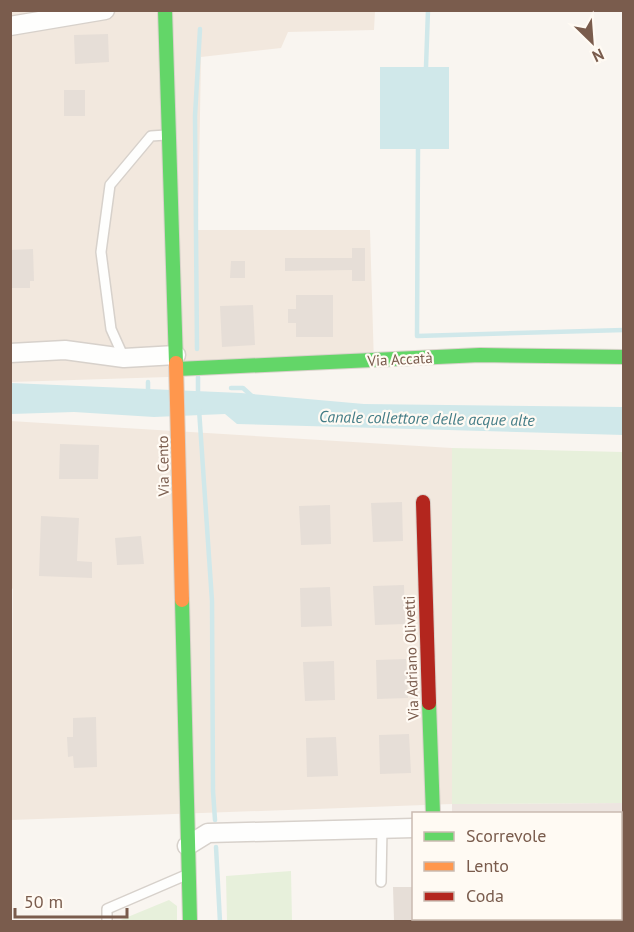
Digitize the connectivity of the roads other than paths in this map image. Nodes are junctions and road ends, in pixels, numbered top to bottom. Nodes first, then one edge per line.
1 (105, 10) edge
2 (165, 10) edge
3 (10, 26) edge
4 (168, 135) junction
5 (10, 353) edge
6 (624, 357) edge
7 (124, 358) junction
8 (177, 368) junction
9 (423, 502) dead end
10 (433, 812) edge
11 (412, 828) edge
12 (382, 829) junction
13 (187, 846) junction
14 (188, 874) junction
15 (381, 882) dead end
16 (107, 921) edge
17 (190, 921) edge

1 - 3 street
2 - 4 main road, Via Cento
4 - 7 lane
4 - 8 main road, Via Cento
5 - 7 street, Via Accatà
6 - 8 main road, Via Accatà
7 - 8 street, Via Accatà
8 - 13 main road, Via Cento
9 - 10 main road, Via Adriano Olivetti
11 - 12 street
12 - 13 street
12 - 15 lane
13 - 14 main road, Via Cento
14 - 16 lane
14 - 17 main road, Via Cento

